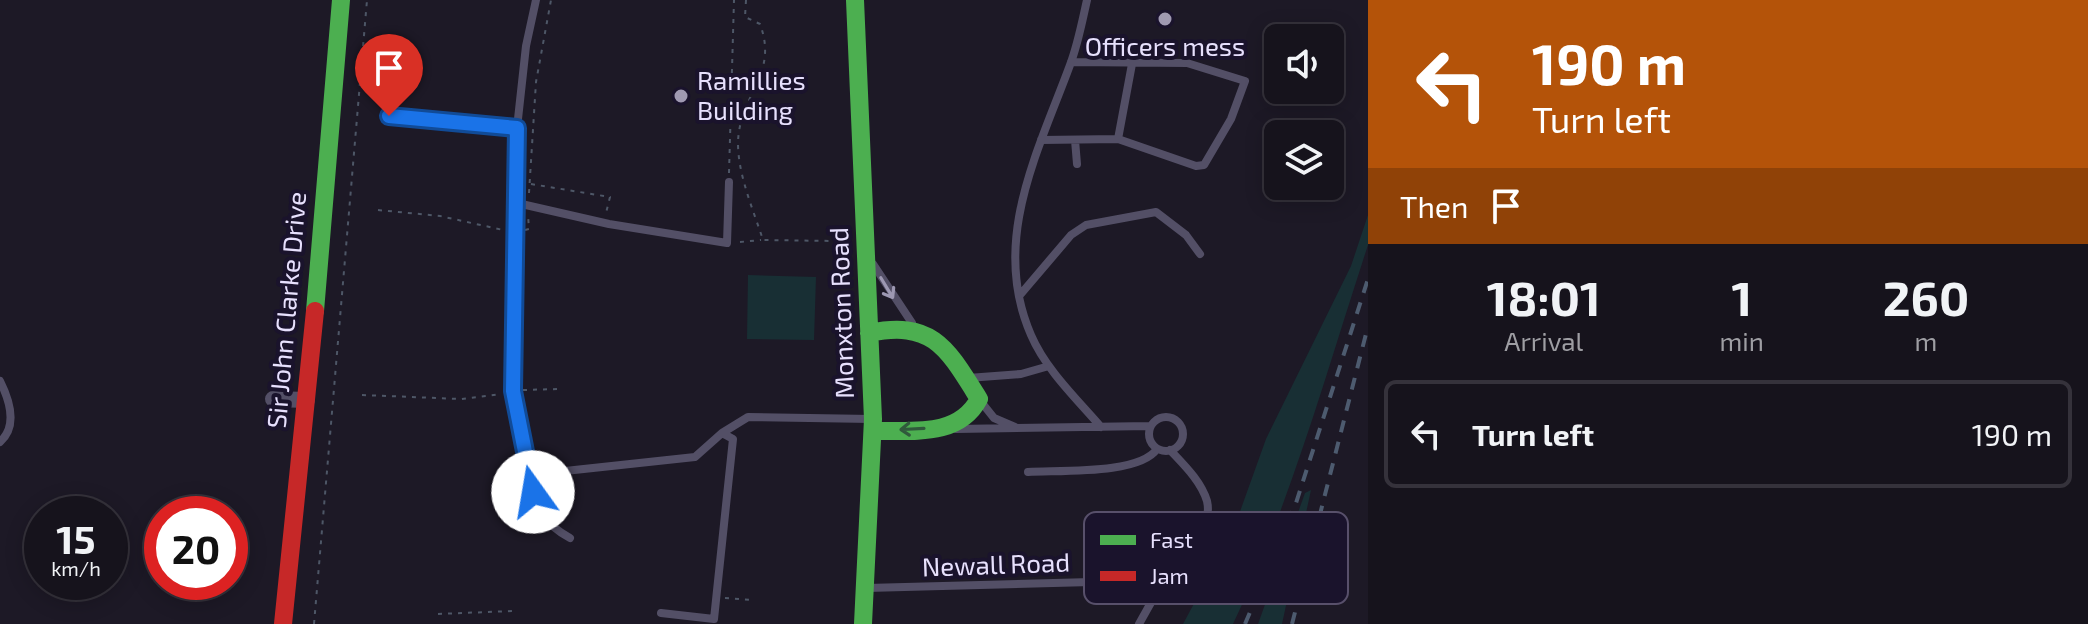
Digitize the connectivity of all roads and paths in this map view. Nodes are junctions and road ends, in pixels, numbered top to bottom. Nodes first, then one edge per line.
1 (341, 0) edge
2 (367, 0) edge
3 (536, 0) edge
4 (551, 0) edge
5 (734, 0) edge
6 (746, 0) edge
7 (855, 0) edge
8 (1087, 0) edge
9 (1071, 62) junction
10 (1132, 64) junction
11 (389, 116) dead end
12 (517, 128) junction
13 (1118, 139) junction
14 (1041, 140) junction
15 (1075, 140) junction
16 (1077, 164) dead end
17 (729, 182) joint
18 (531, 184) junction
19 (517, 203) junction
20 (528, 206) junction
21 (378, 210) dead end
22 (606, 214) dead end
23 (516, 232) junction
24 (865, 237) junction
25 (763, 240) junction
26 (835, 241) dead end
27 (727, 243) junction
28 (1200, 254) dead end
29 (1020, 295) junction
30 (921, 332) junction
31 (869, 333) junction
32 (1049, 366) junction
33 (967, 379) junction
34 (0, 381) edge
35 (558, 389) dead end
36 (513, 391) junction
37 (362, 395) dead end
38 (273, 399) dead end
39 (979, 399) junction
40 (307, 400) junction
41 (873, 425) junction
42 (1150, 426) junction
43 (1016, 427) junction
44 (1101, 427) junction
45 (952, 429) junction
46 (722, 433) junction
47 (0, 442) edge
48 (1157, 449) junction
49 (1170, 450) junction
50 (1028, 472) dead end
51 (528, 475) junction
52 (1209, 512) edge
53 (570, 538) dead end
54 (1084, 582) edge
55 (867, 588) junction
56 (716, 597) junction
57 (752, 600) dead end
58 (1150, 604) edge
59 (512, 611) dead end
60 (661, 613) dead end
61 (438, 614) dead end
62 (281, 620) edge
63 (714, 621) edge
64 (314, 624) edge
65 (863, 624) edge
66 (1139, 624) edge

1 - 40 street, Sir John Clarke Drive
2 - 64 path
3 - 12 lane
4 - 18 path
5 - 17 path
6 - 25 path
7 - 24 street, Monxton Road
8 - 9 lane
9 - 10 lane
9 - 14 lane
10 - 13 lane
10 - 13 lane
11 - 12 lane
12 - 19 lane
13 - 15 lane
14 - 15 lane
14 - 29 lane
15 - 16 lane
17 - 27 lane
18 - 20 path
18 - 22 path
19 - 20 lane
19 - 23 lane
20 - 23 path
20 - 27 lane
21 - 23 path
23 - 36 lane
24 -> 30 lane
24 - 31 street, Monxton Road
25 - 26 path
25 - 27 path
28 - 29 lane
29 - 32 lane
30 - 31 street
30 - 33 street
31 - 41 street, Monxton Road
32 - 33 lane
32 - 44 lane
33 - 39 street
34 - 47 lane
35 - 36 path
36 - 37 path
36 - 51 lane
38 - 40 street
39 - 43 lane
39 - 45 street
40 - 62 street, Sir John Clarke Drive
45 -> 41 street
41 - 46 lane
41 - 55 street, Monxton Road
42 - 44 lane
42 - 48 lane
42 - 49 lane
43 - 44 lane
43 - 45 lane
46 - 51 lane
46 - 56 lane
48 - 49 lane
48 - 50 lane
49 - 52 lane
51 - 53 lane
54 - 55 lane, Newall Road
55 - 65 street, Monxton Road
56 - 57 path
56 - 63 lane
58 - 66 lane
59 - 61 path
60 - 63 lane

